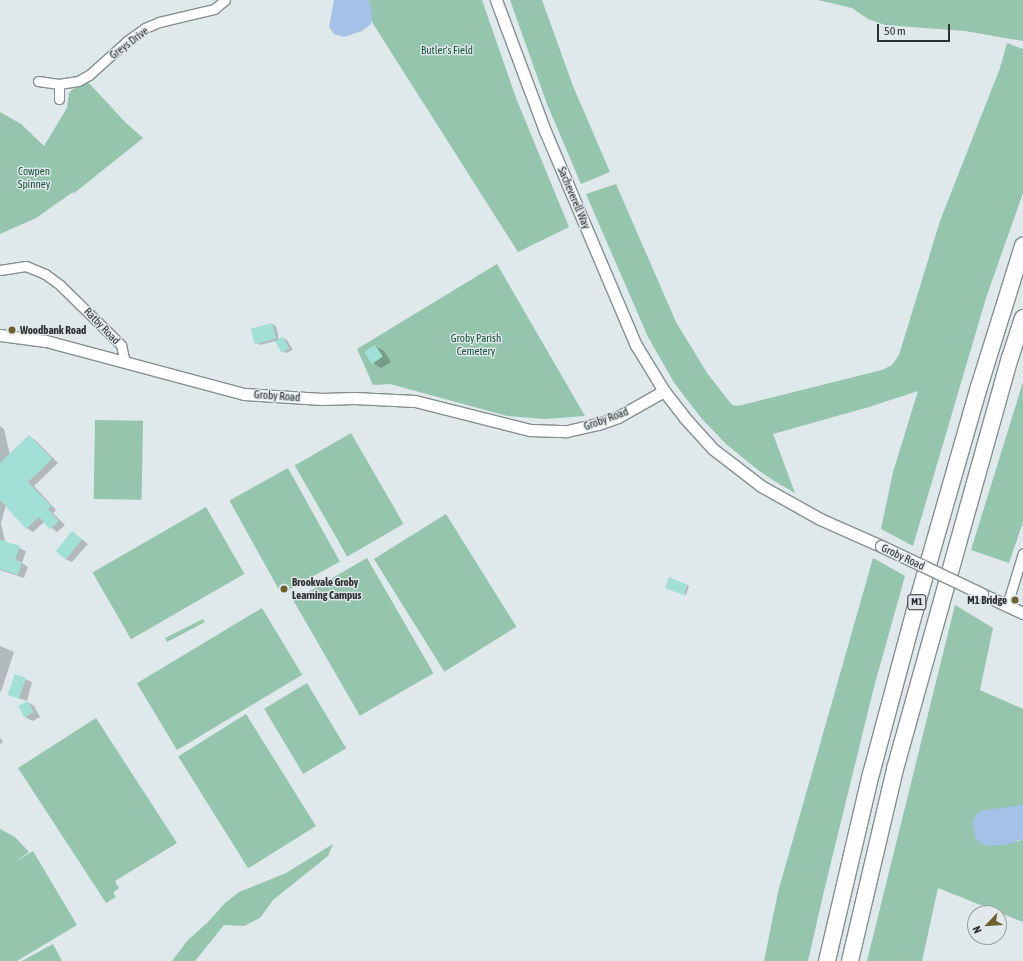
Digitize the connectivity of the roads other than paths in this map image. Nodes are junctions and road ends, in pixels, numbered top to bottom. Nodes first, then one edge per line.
1 (225, 0) edge
2 (496, 0) edge
3 (38, 81) dead end
4 (58, 84) junction
5 (59, 99) dead end
6 (1023, 246) edge
7 (0, 270) edge
8 (1023, 318) edge
9 (0, 335) edge
10 (125, 363) junction
11 (664, 391) junction
12 (1023, 553) edge
13 (1007, 605) junction
14 (1023, 613) edge
15 (827, 961) edge
16 (850, 961) edge

1 - 4 street, Greys Drive
2 - 11 street, Sacheverell Way
3 - 4 street, Greys Drive
4 - 5 street
6 - 15 highway, M1
7 - 10 street, Ratby Road
8 - 16 highway, M1
9 - 10 street, Ratby Road
10 - 11 street, Groby Road
11 - 13 street, Groby Road, bridge
12 - 13 street
13 - 14 street, Groby Road

